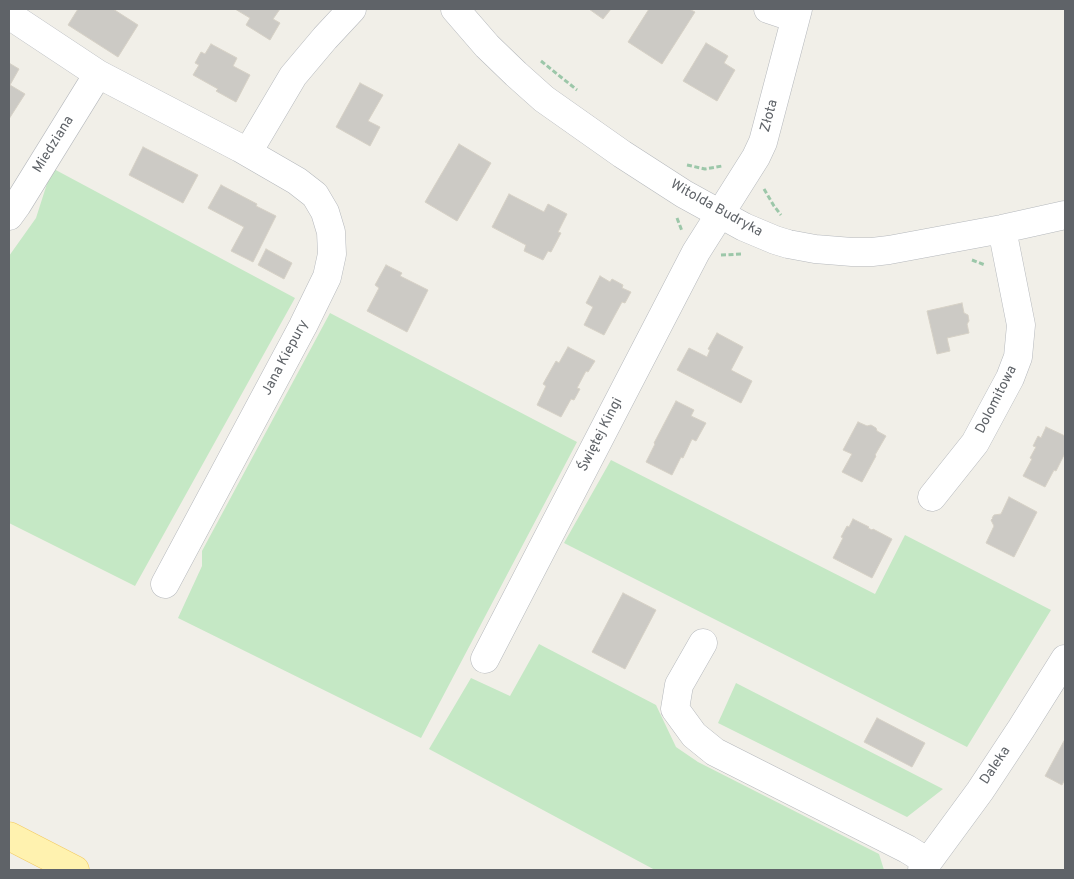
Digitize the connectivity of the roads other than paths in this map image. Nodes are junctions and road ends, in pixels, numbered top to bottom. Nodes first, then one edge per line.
1 (352, 9) edge
2 (455, 9) edge
3 (768, 9) edge
4 (796, 13) edge
5 (9, 14) edge
6 (98, 74) junction
7 (248, 152) junction
8 (721, 214) junction
9 (1065, 215) edge
10 (9, 216) edge
11 (1002, 229) junction
12 (932, 497) dead end
13 (165, 584) dead end
14 (703, 643) dead end
15 (485, 659) dead end
16 (1065, 659) edge
17 (9, 836) edge
18 (925, 866) edge
19 (75, 870) edge

1 - 7 street
2 - 8 street, Witolda Budryka
3 - 4 street
4 - 8 street, Złota
5 - 6 street, Jana Kiepury
6 - 7 street, Jana Kiepury
6 - 10 street, Miedziana
7 - 13 street, Jana Kiepury
8 - 11 street, Witolda Budryka
8 - 15 street, Świętej Kingi
9 - 11 street, Witolda Budryka
11 - 12 street, Dolomitowa
14 - 18 street
16 - 18 street, Daleka
17 - 19 main road

